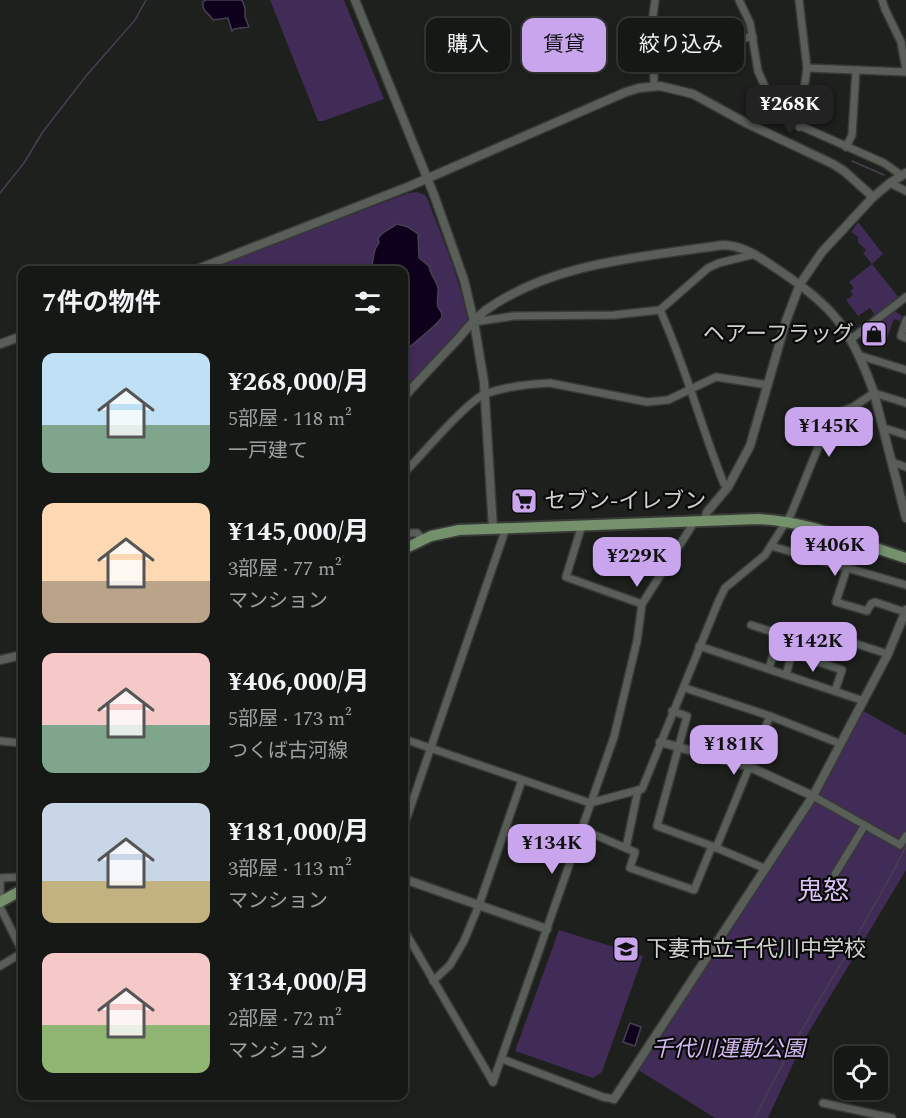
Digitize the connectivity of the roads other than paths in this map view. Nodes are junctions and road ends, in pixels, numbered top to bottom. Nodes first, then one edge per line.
1 (355, 0) edge
2 (655, 0) edge
3 (740, 0) edge
4 (799, 0) edge
5 (882, 0) edge
6 (653, 18) edge
7 (753, 37) junction
8 (744, 38) edge
9 (807, 68) junction
10 (856, 70) junction
11 (906, 70) edge
12 (654, 72) edge
13 (654, 86) junction
14 (800, 127) junction
15 (846, 147) junction
16 (904, 174) edge
17 (427, 178) junction
18 (890, 183) junction
19 (906, 191) edge
20 (873, 197) junction
21 (755, 255) junction
22 (205, 266) edge
23 (800, 284) junction
24 (906, 297) edge
25 (902, 304) edge
26 (660, 310) junction
27 (906, 320) edge
28 (474, 322) junction
29 (18, 338) edge
30 (906, 338) edge
31 (851, 339) junction
32 (0, 345) edge
33 (858, 355) junction
34 (906, 370) edge
35 (768, 385) junction
36 (690, 388) junction
37 (408, 393) edge
38 (874, 393) junction
39 (485, 394) junction
40 (906, 403) edge
41 (884, 428) junction
42 (906, 435) edge
43 (892, 462) junction
44 (906, 467) edge
45 (408, 469) edge
46 (728, 487) junction
47 (903, 497) edge
48 (906, 518) edge
49 (700, 521) junction
50 (785, 522) junction
51 (582, 525) junction
52 (506, 528) junction
53 (493, 529) junction
54 (408, 533) edge
55 (423, 539) junction
56 (771, 546) junction
57 (408, 547) edge
58 (906, 558) edge
59 (847, 568) junction
60 (906, 585) edge
61 (642, 604) junction
62 (906, 611) edge
63 (751, 625) dead end
64 (803, 627) dead end
65 (699, 646) junction
66 (888, 654) junction
67 (18, 656) edge
68 (0, 660) edge
69 (769, 669) junction
70 (786, 675) junction
71 (685, 688) junction
72 (835, 691) junction
73 (864, 701) junction
74 (672, 711) junction
75 (770, 716) junction
76 (408, 740) edge
77 (0, 741) edge
78 (660, 742) junction
79 (18, 743) edge
80 (841, 744) junction
81 (680, 747) junction
82 (430, 748) junction
83 (750, 767) junction
84 (522, 780) junction
85 (638, 790) junction
86 (813, 796) junction
87 (590, 803) junction
88 (408, 814) edge
89 (866, 825) junction
90 (581, 829) junction
91 (906, 836) edge
92 (714, 847) junction
93 (626, 848) junction
94 (764, 868) junction
95 (835, 874) dead end
96 (18, 877) edge
97 (0, 878) edge
98 (408, 880) edge
99 (0, 893) edge
100 (18, 894) edge
101 (479, 905) junction
102 (1, 909) edge
103 (547, 929) junction
104 (408, 937) edge
105 (18, 944) edge
106 (18, 955) edge
107 (0, 966) edge
108 (433, 981) junction
109 (502, 1059) junction
110 (614, 1099) joint
111 (824, 1103) dead end
112 (892, 1118) edge

1 - 17 street
2 - 6 street
3 - 7 street
4 - 9 street
5 - 11 street
7 - 8 street
7 - 14 street
9 - 10 street
9 - 14 street
10 - 11 street
10 - 15 street
12 - 13 street
13 - 17 street
13 - 20 street
14 - 15 street
15 - 16 street
16 - 18 street
17 - 22 street
17 - 28 street
18 - 19 street
18 - 20 street
20 - 23 street
21 - 23 street
21 - 26 street
21 - 28 street
23 - 31 street
23 - 35 street
24 - 25 street
25 - 31 street
26 - 28 street
26 - 36 street
27 - 30 street
28 - 37 street
28 - 39 street
29 - 32 street
31 - 33 street
33 - 34 street
33 - 38 street
35 - 36 street
35 - 46 street
36 - 39 street
36 - 46 street
38 - 40 street
38 - 41 street
38 - 50 street
39 - 45 street
39 - 53 street
41 - 42 street
41 - 43 street
43 - 44 street
43 - 47 street
46 - 49 street
47 - 48 street
49 - 50 main road
49 - 51 main road
49 - 61 street
50 - 56 street
50 - 58 main road
51 - 52 main road
51 - 61 street
52 - 53 main road
52 - 82 street
53 - 55 main road
54 - 55 street
55 - 57 main road
56 - 59 street
56 - 65 street
59 - 60 street
59 - 62 street
61 - 87 street
62 - 66 street
63 - 69 street
64 - 66 street
65 - 69 street
65 - 71 street
66 - 73 street
67 - 68 street
69 - 70 street
70 - 72 street
70 - 72 street
71 - 74 street
71 - 75 street
72 - 73 street
73 - 80 street
74 - 78 street
74 - 81 street
75 - 80 street
75 - 83 street
76 - 82 street
77 - 79 street
78 - 81 street
78 - 85 street
80 - 86 street
81 - 83 street
81 - 92 street
82 - 84 street
82 - 88 street
83 - 86 street
83 - 92 street
84 - 87 street
84 - 101 street
85 - 87 street
85 - 93 street
86 - 89 street
86 - 94 street
87 - 90 street
89 - 91 street
89 - 95 street
90 - 93 street
90 - 103 street
92 - 93 street
92 - 94 street
94 - 110 street
96 - 97 street
97 - 99 street
98 - 101 street
100 - 102 main road
101 - 103 street
101 - 108 street
102 - 105 street
103 - 109 street
104 - 108 street
106 - 107 street
108 - 109 street
109 - 110 street
111 - 112 street

